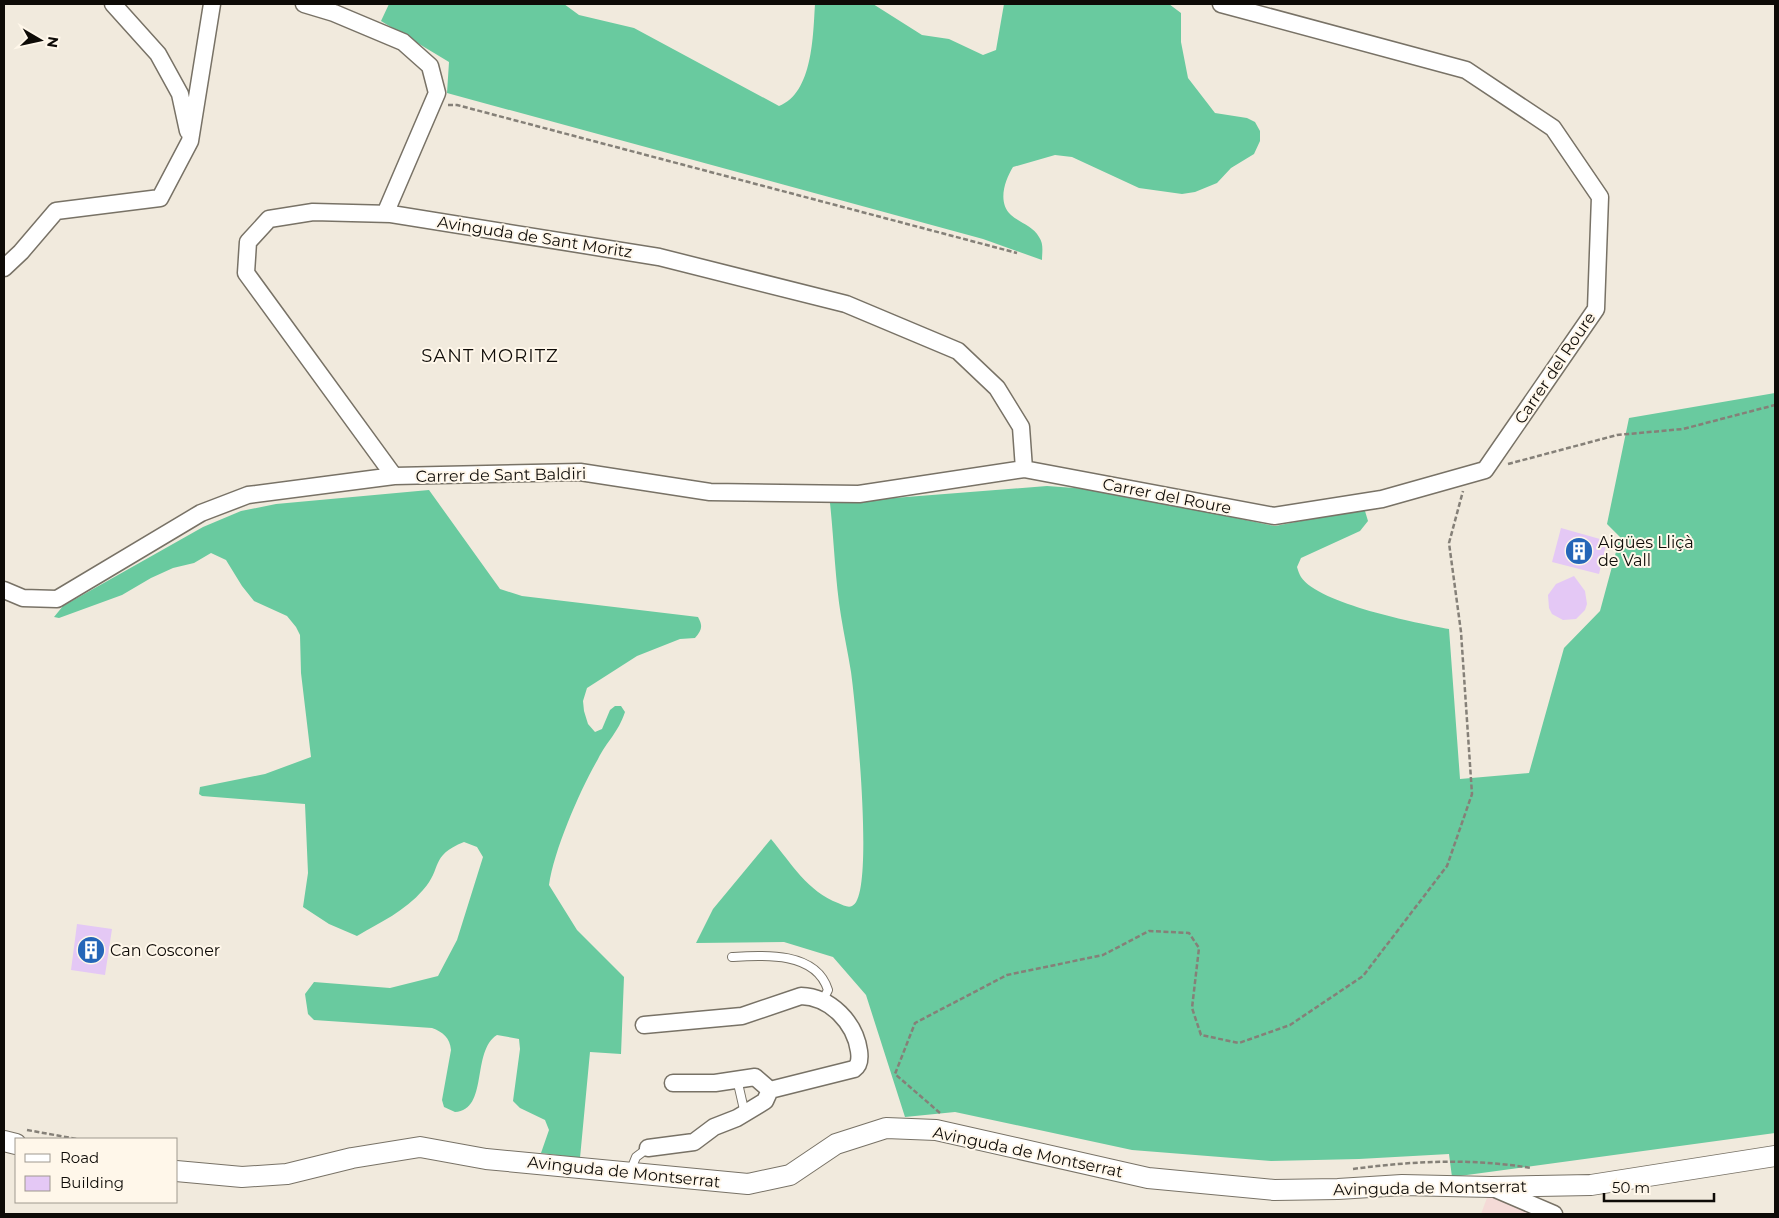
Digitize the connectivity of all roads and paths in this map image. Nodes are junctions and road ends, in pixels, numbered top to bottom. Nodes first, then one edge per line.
1 (113, 4) edge
2 (212, 4) edge
3 (304, 4) edge
4 (1222, 4) edge
5 (432, 104) junction
6 (190, 141) junction
7 (385, 214) junction
8 (1018, 253) dead end
9 (4, 268) edge
10 (1775, 405) edge
11 (1024, 469) junction
12 (1485, 470) junction
13 (1468, 475) junction
14 (394, 476) junction
15 (4, 590) edge
16 (732, 957) dead end
17 (822, 1002) junction
18 (644, 1025) dead end
19 (737, 1079) junction
20 (673, 1083) dead end
21 (770, 1090) junction
22 (745, 1114) junction
23 (934, 1115) dead end
24 (19, 1136) edge
25 (58, 1138) edge
26 (4, 1141) edge
27 (648, 1148) joint
28 (1775, 1156) edge
29 (1534, 1168) dead end
30 (178, 1171) edge
31 (1345, 1171) dead end
32 (629, 1173) junction
33 (1491, 1187) junction
34 (1554, 1214) edge

1 - 6 street
2 - 6 street
3 - 5 street
4 - 12 street, Carrer del Roure
5 - 7 street
5 - 8 path
6 - 9 street
7 - 11 street, Avinguda de Sant Moritz
7 - 14 street, Avinguda de Sant Moritz
10 - 12 path
11 - 13 street, Carrer del Roure
11 - 14 street, Carrer de Sant Baldiri
12 - 13 street, Carrer del Roure
13 - 23 path
14 - 15 street, Carrer de Sant Baldiri
16 - 17 lane
17 - 18 street
17 - 21 street
19 - 20 street
19 - 21 street
19 - 22 lane
21 - 22 street
22 - 27 street
24 - 25 path
24 - 26 street
27 - 32 lane
28 - 33 street, Avinguda de Montserrat
29 - 31 path
30 - 32 street, Avinguda de Montserrat
32 - 33 street, Avinguda de Montserrat
33 - 34 street

